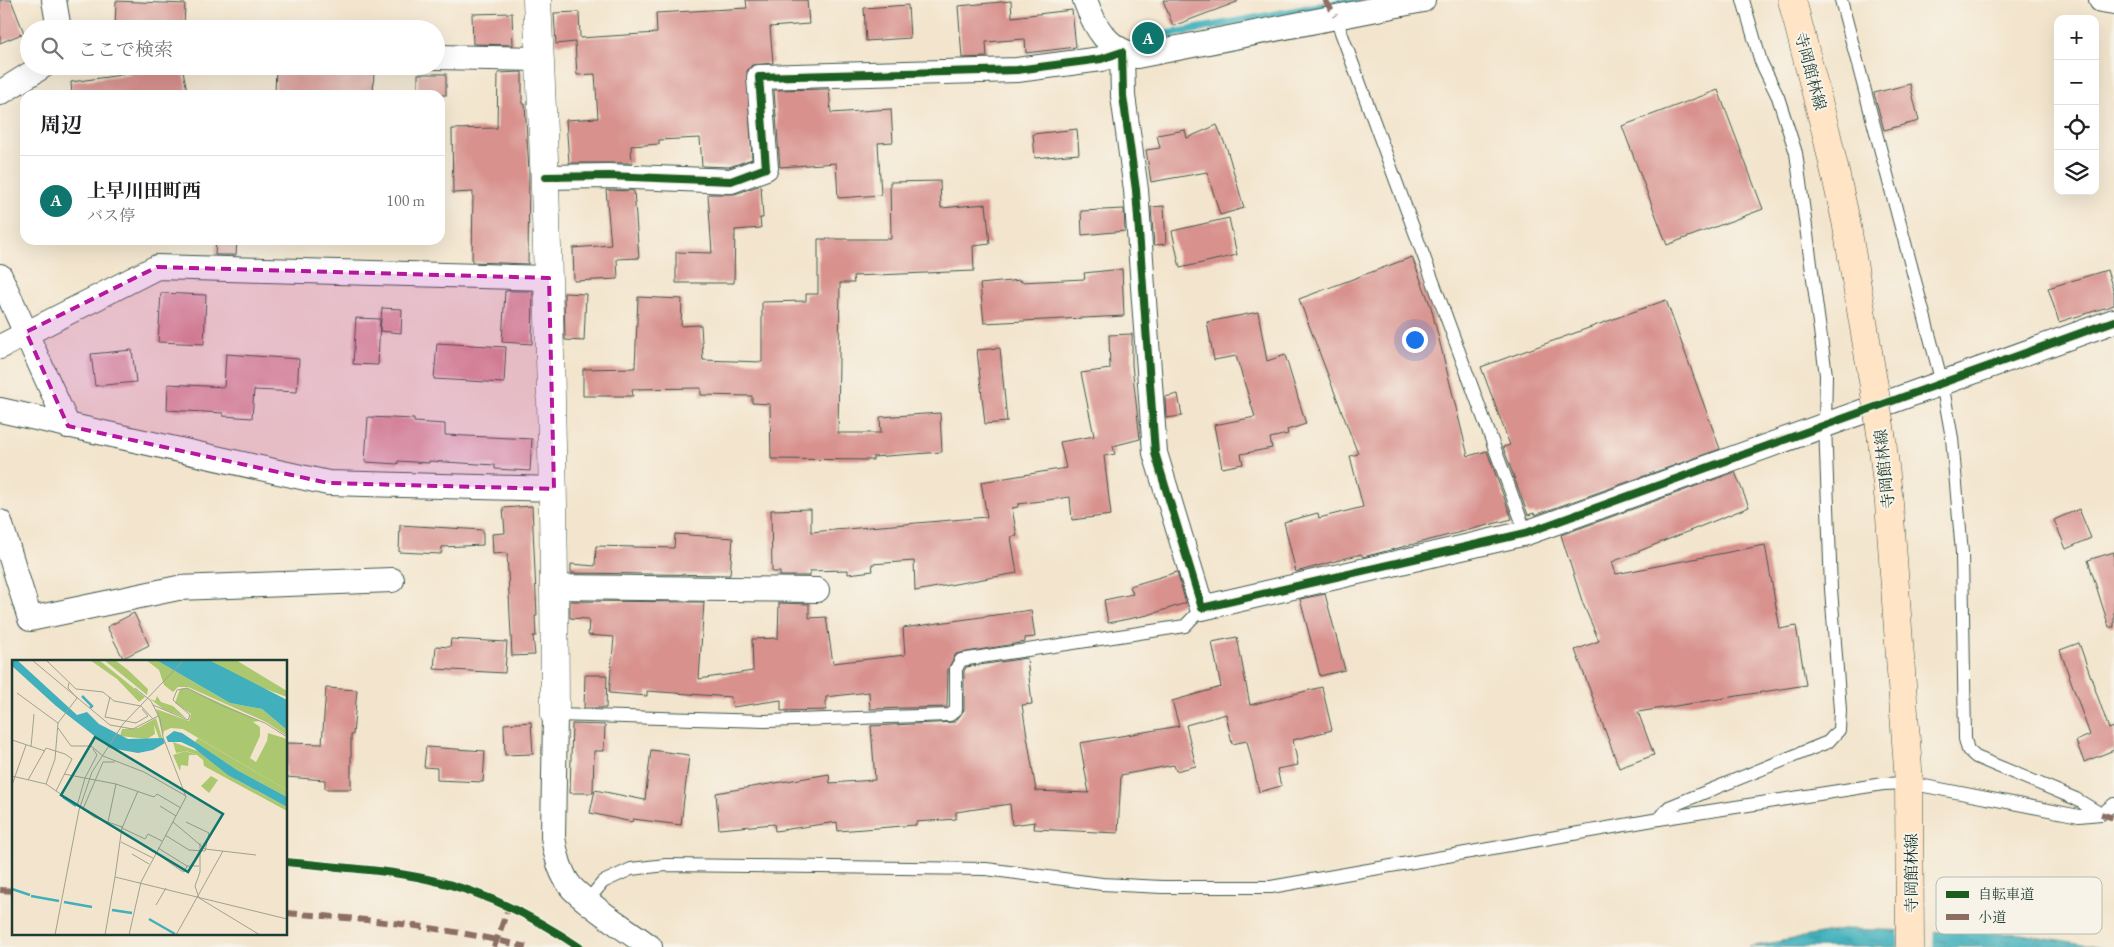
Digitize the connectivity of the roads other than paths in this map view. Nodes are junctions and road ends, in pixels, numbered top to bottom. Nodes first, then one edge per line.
1 (54, 0) edge
2 (537, 0) edge
3 (1085, 0) edge
4 (1422, 0) edge
5 (1743, 0) edge
6 (1792, 0) edge
7 (1841, 0) edge
8 (2101, 0) edge
9 (2114, 2) edge
10 (1335, 16) junction
11 (57, 20) edge
12 (1122, 52) junction
13 (445, 57) edge
14 (540, 58) junction
15 (29, 75) edge
16 (0, 93) edge
17 (546, 177) junction
18 (0, 276) edge
19 (549, 278) junction
20 (2114, 321) edge
21 (26, 332) junction
22 (0, 347) edge
23 (1942, 383) junction
24 (0, 410) edge
25 (1825, 424) junction
26 (68, 426) junction
27 (554, 489) junction
28 (0, 522) edge
29 (1526, 533) junction
30 (392, 580) dead end
31 (555, 587) junction
32 (817, 590) dead end
33 (1202, 608) junction
34 (555, 715) junction
35 (1909, 783) junction
36 (2114, 804) edge
37 (2102, 814) junction
38 (1659, 819) junction
39 (588, 900) junction
40 (650, 947) edge
41 (1910, 947) edge

1 - 11 street
2 - 14 street
3 - 12 street
4 - 10 street
5 - 25 lane
6 - 35 main road, 寺岡館林線, bridge
7 - 23 lane
8 - 9 street
10 - 12 street
10 - 29 lane
12 - 17 street
12 - 33 street
13 - 14 street
14 - 17 street
15 - 16 street
17 - 19 street
18 - 21 street
19 - 21 street
19 - 27 street
20 - 23 street
21 - 22 street
21 - 26 street
23 - 25 street
23 - 37 lane
24 - 26 street
25 - 29 street
25 - 38 lane
26 - 27 street
27 - 31 street
28 - 30 street
29 - 33 street
31 - 32 street
31 - 34 street
33 - 34 lane
34 - 39 street
35 - 37 lane
35 - 38 lane
35 - 41 main road, 寺岡館林線
36 - 37 lane
38 - 39 lane
39 - 40 street

